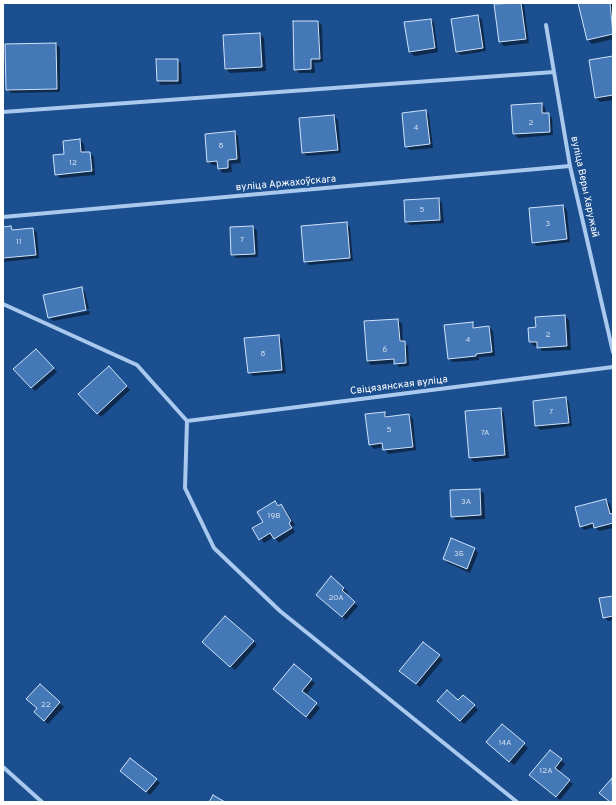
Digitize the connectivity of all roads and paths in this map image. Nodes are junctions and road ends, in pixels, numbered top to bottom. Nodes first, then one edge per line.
1 (546, 25) dead end
2 (554, 72) junction
3 (3, 112) edge
4 (570, 166) junction
5 (3, 217) edge
6 (3, 304) edge
7 (613, 352) edge
8 (613, 367) edge
9 (187, 421) junction
10 (3, 767) edge
11 (42, 802) edge
12 (517, 802) edge

1 - 2 street, вуліца Веры Харужай
2 - 3 street
2 - 4 street, вуліца Веры Харужай
4 - 5 street, вуліца Аржахоўскага
4 - 7 street, вуліца Веры Харужай
6 - 9 street
8 - 9 street, Свіцязянская вуліца
9 - 12 street
10 - 11 street

